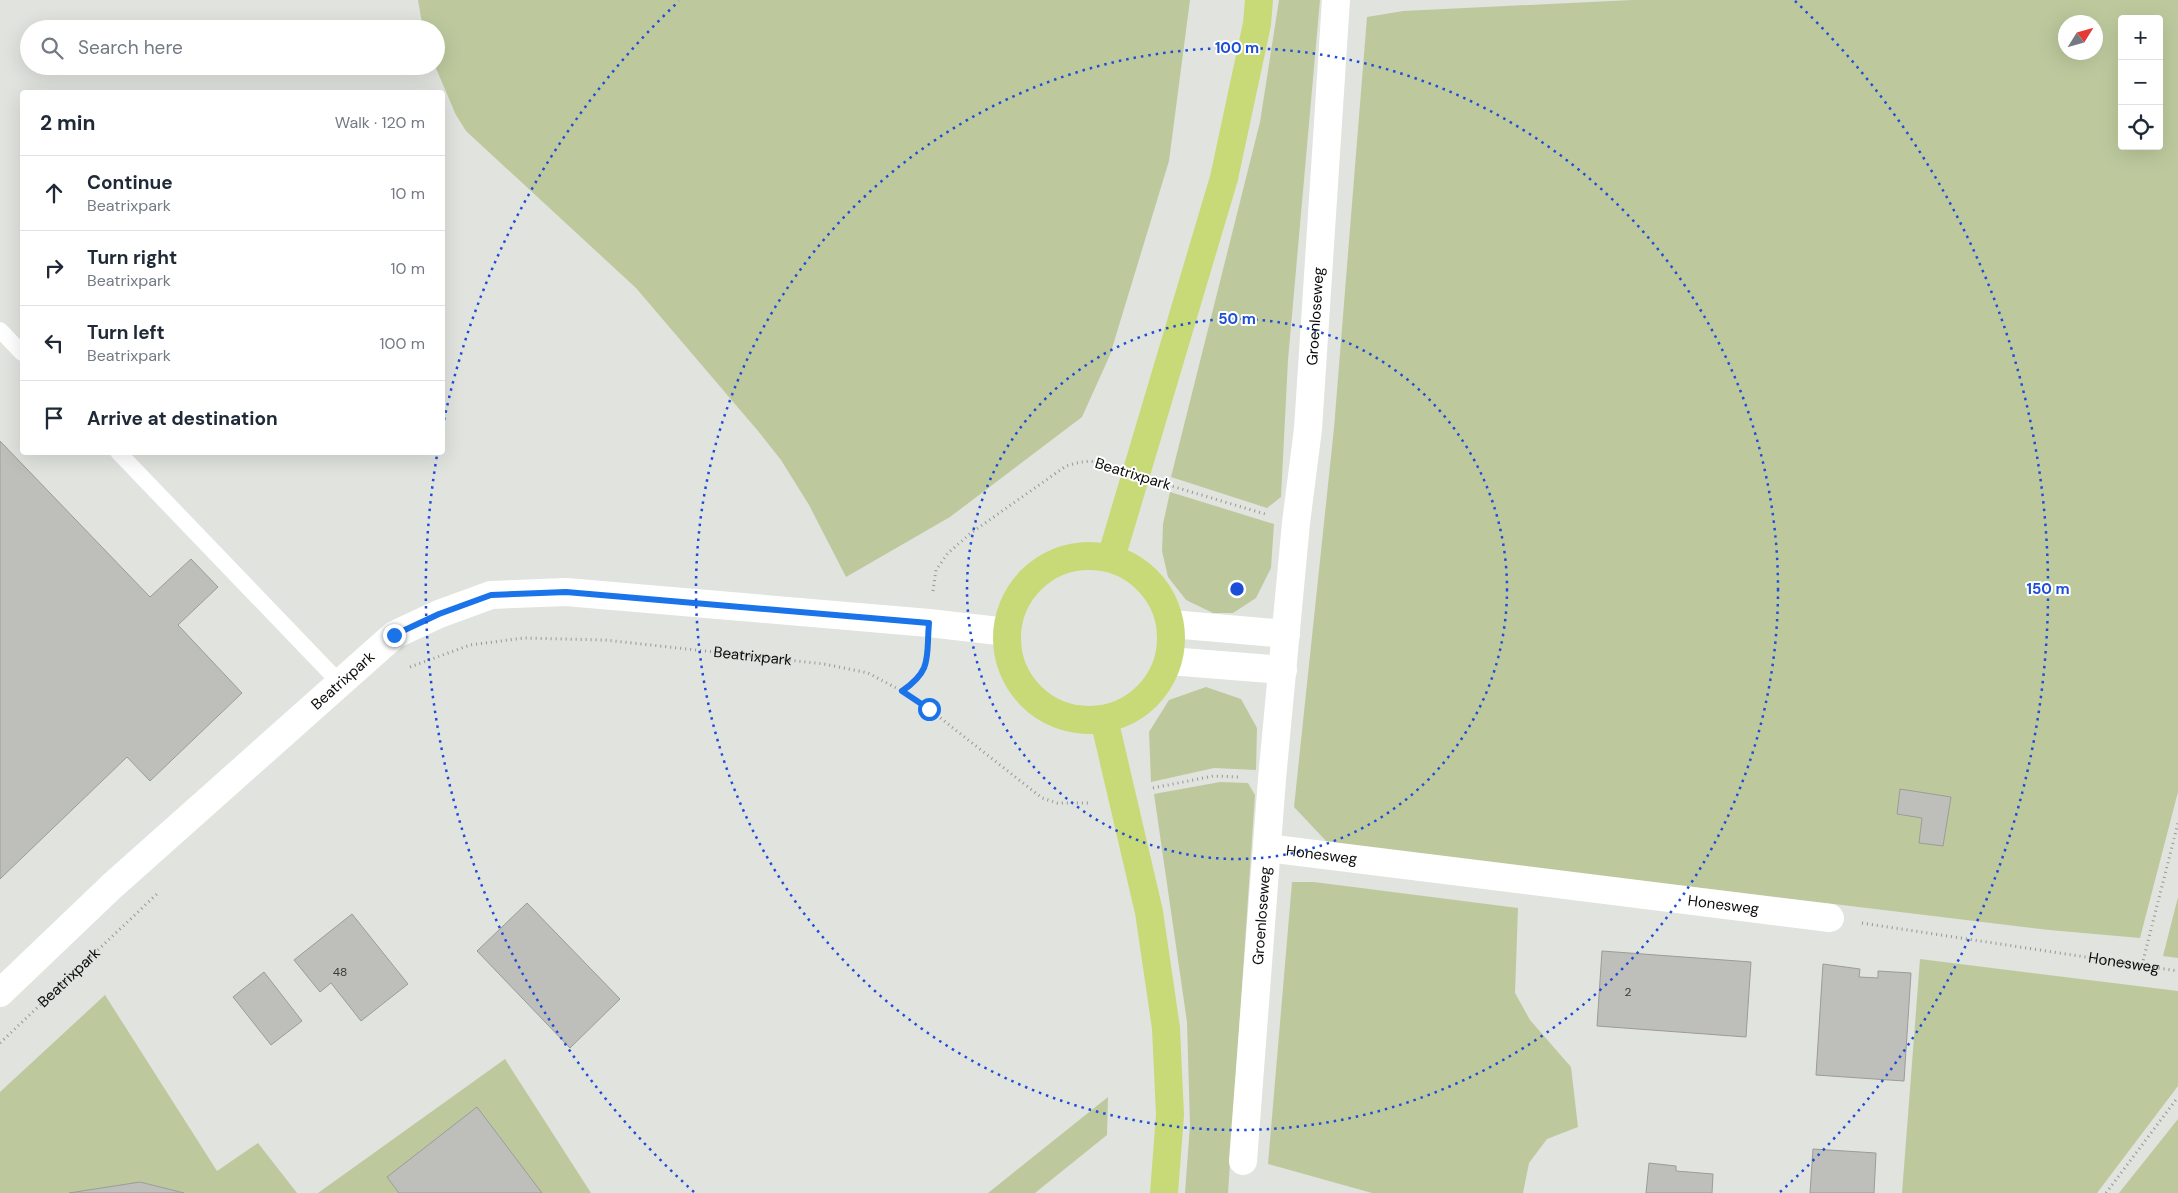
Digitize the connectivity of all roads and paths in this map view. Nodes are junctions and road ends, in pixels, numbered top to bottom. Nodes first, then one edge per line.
1 (1259, 0) edge
2 (1336, 0) edge
3 (0, 330) edge
4 (20, 352) edge
5 (121, 455) edge
6 (1136, 475) junction
7 (1296, 524) junction
8 (1112, 558) junction
9 (929, 623) junction
10 (1170, 624) junction
11 (1007, 632) junction
12 (1286, 634) junction
13 (1168, 661) junction
14 (402, 670) dead end
15 (1283, 670) junction
16 (339, 682) junction
17 (902, 691) junction
18 (1104, 719) junction
19 (1272, 780) junction
20 (1120, 794) junction
21 (2178, 823) edge
22 (1267, 848) junction
23 (160, 890) dead end
24 (1830, 918) joint
25 (2142, 965) junction
26 (2178, 971) edge
27 (0, 994) edge
28 (0, 1043) edge
29 (2178, 1097) edge
30 (1243, 1161) dead end
31 (1164, 1193) edge
32 (2106, 1193) edge

1 - 6 main road
2 - 7 street, Groenloseweg
3 - 4 lane
5 - 16 lane
6 - 7 path, Beatrixpark
6 - 8 main road
6 - 9 path, Beatrixpark
7 - 12 street, Groenloseweg
8 - 10 main road
8 - 11 main road
9 - 11 street, Beatrixpark
9 - 16 street, Beatrixpark
9 - 17 path, Beatrixpark
10 - 12 street
10 - 13 main road
11 - 18 main road
12 - 15 street, Groenloseweg
13 - 15 street
13 - 18 main road
14 - 17 path, Beatrixpark
15 - 19 street, Groenloseweg
16 - 27 street, Beatrixpark
17 - 20 path, Beatrixpark
18 - 20 main road
19 - 20 path, Beatrixpark
19 - 22 street, Groenloseweg
20 - 31 main road
21 - 25 path
22 - 24 street, Honesweg
22 - 30 street, Groenloseweg
23 - 28 path, Beatrixpark
24 - 25 path, Honesweg
25 - 26 path, Honesweg
29 - 32 path

